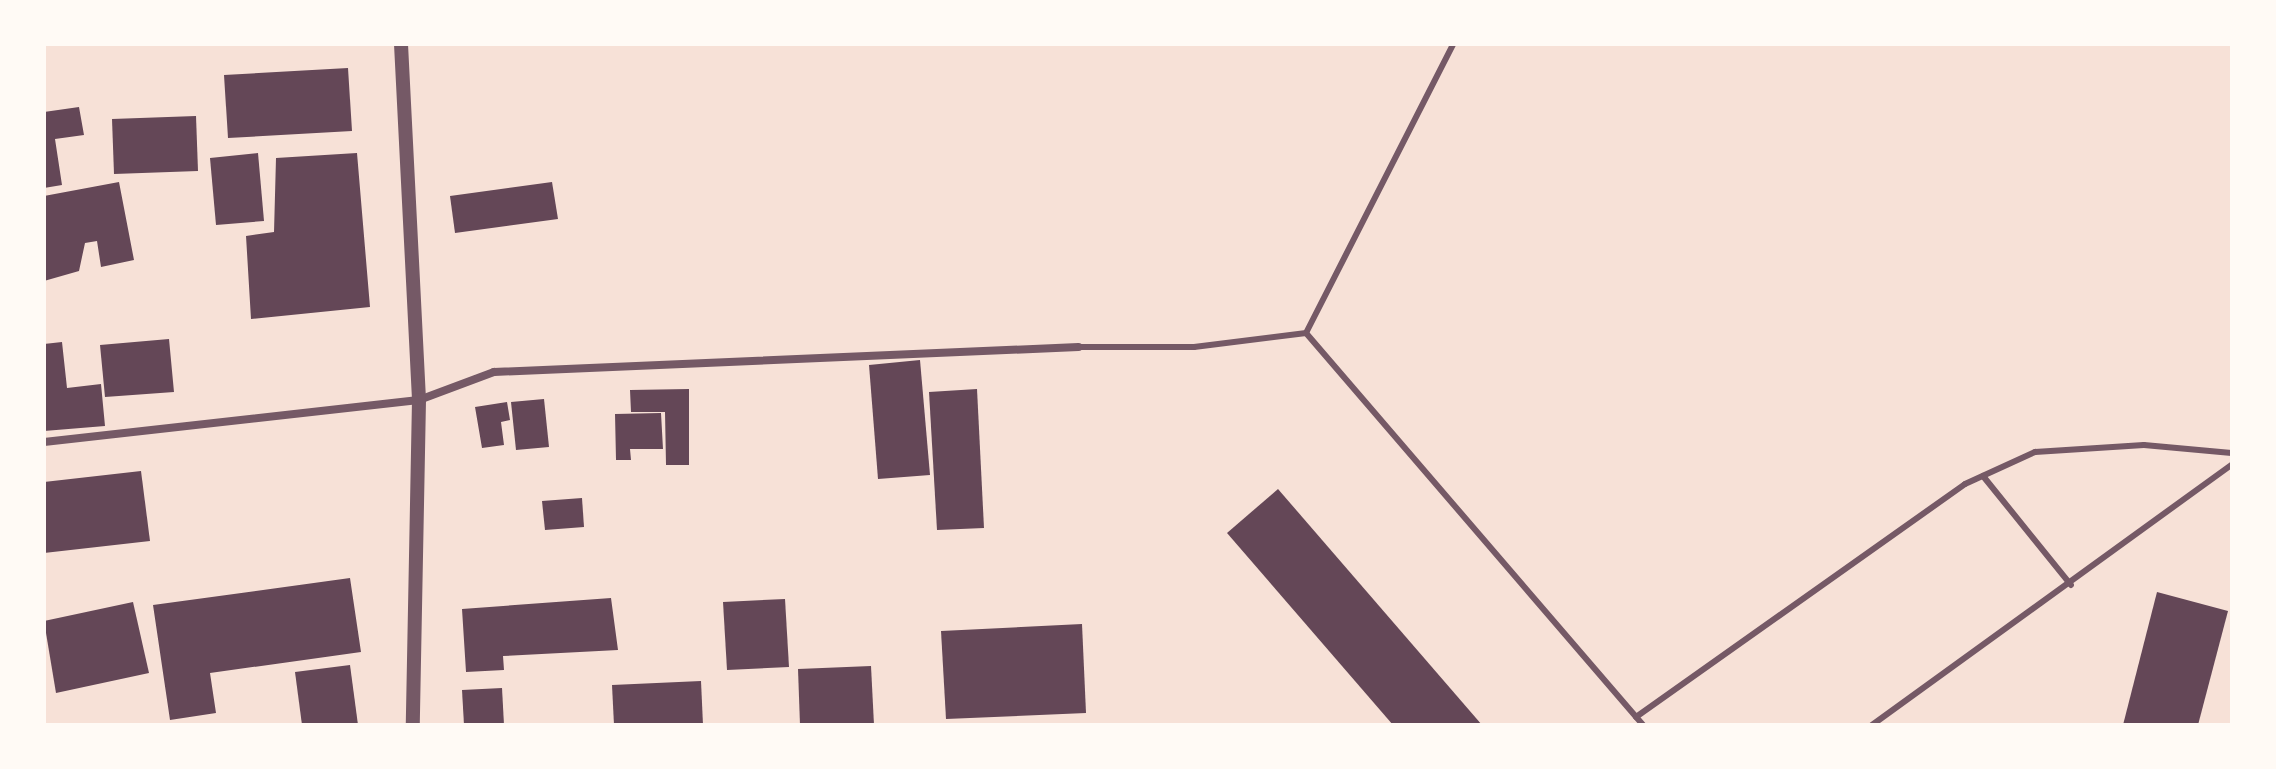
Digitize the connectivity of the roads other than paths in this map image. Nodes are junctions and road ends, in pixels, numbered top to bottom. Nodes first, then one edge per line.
1 (401, 44) edge
2 (1453, 44) edge
3 (1306, 333) junction
4 (1078, 347) joint
5 (419, 400) junction
6 (44, 442) edge
7 (2232, 453) edge
8 (2232, 464) edge
9 (1983, 476) junction
10 (2071, 585) junction
11 (1636, 717) junction
12 (413, 725) edge
13 (1643, 725) edge
14 (1872, 725) edge

1 - 5 street
2 - 3 lane
3 - 4 lane
3 - 11 lane
4 - 5 street
5 - 6 street
5 - 12 street
7 - 9 lane
8 - 10 lane
9 - 10 lane
9 - 11 lane
10 - 14 lane
11 - 13 lane

